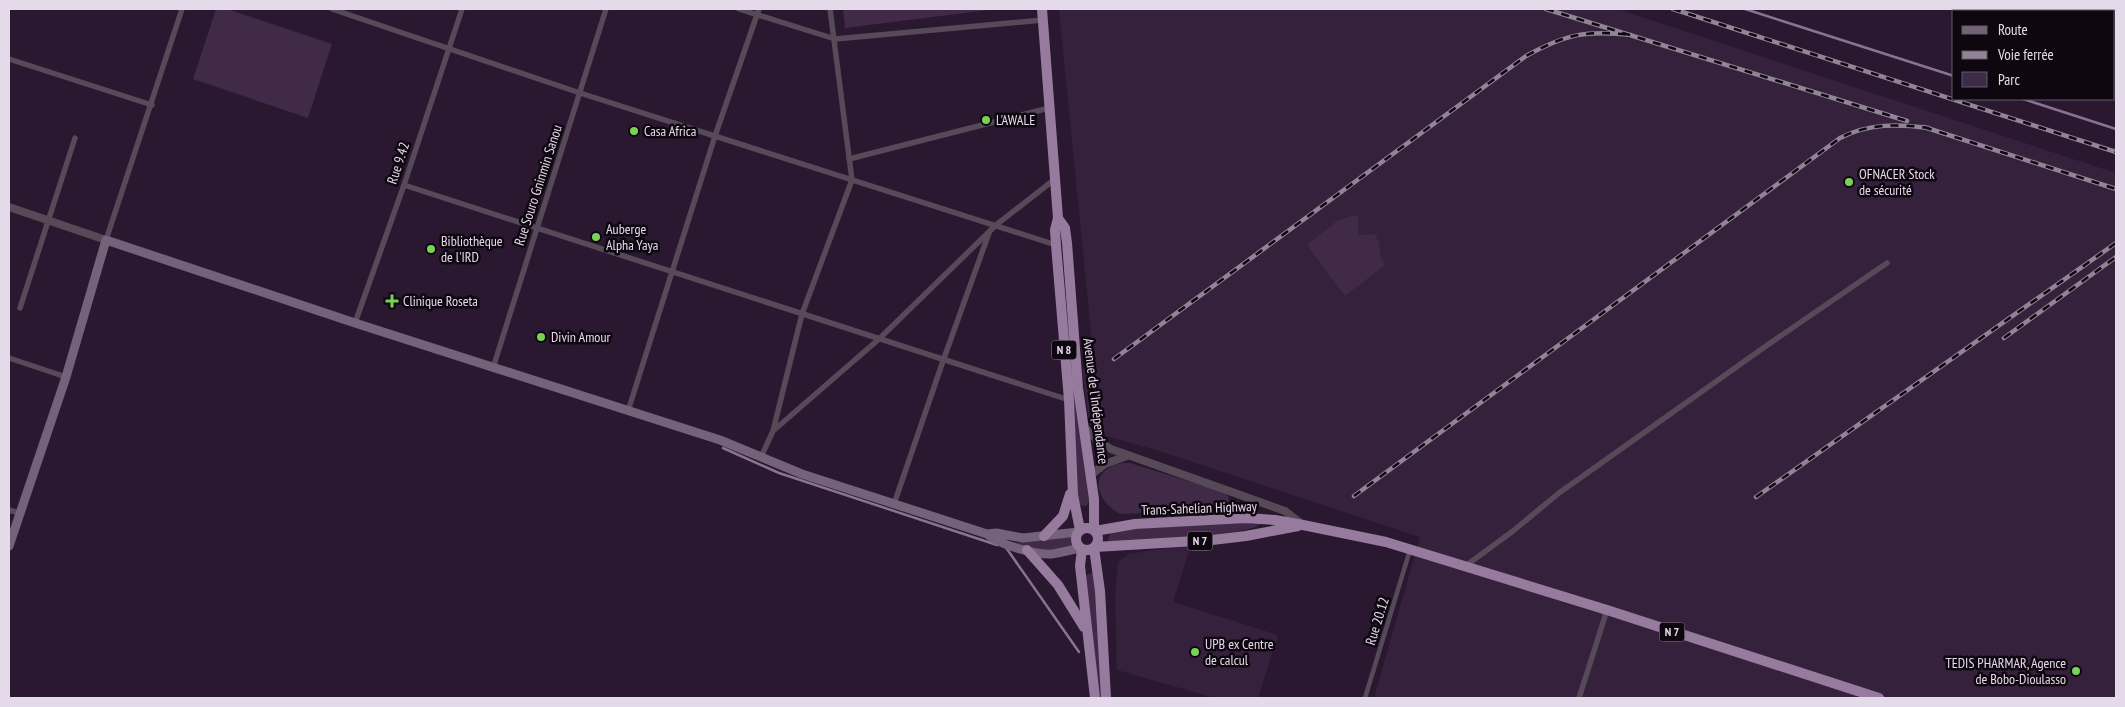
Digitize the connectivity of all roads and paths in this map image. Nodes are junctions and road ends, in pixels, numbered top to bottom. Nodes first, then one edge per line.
1 (182, 9) edge
2 (332, 9) edge
3 (462, 9) edge
4 (606, 9) edge
5 (740, 9) edge
6 (830, 9) edge
7 (1042, 9) edge
8 (758, 12) edge
9 (1042, 20) junction
10 (835, 39) junction
11 (449, 49) junction
12 (9, 59) edge
13 (580, 93) junction
14 (152, 105) junction
15 (1049, 108) junction
16 (715, 136) junction
17 (76, 138) dead end
18 (849, 159) junction
19 (1055, 179) junction
20 (852, 180) junction
21 (404, 185) junction
22 (9, 206) edge
23 (1058, 218) junction
24 (49, 220) junction
25 (996, 226) junction
26 (537, 228) junction
27 (990, 231) junction
28 (106, 240) junction
29 (1056, 244) junction
30 (1887, 263) dead end
31 (672, 272) junction
32 (20, 308) dead end
33 (802, 314) junction
34 (355, 323) junction
35 (880, 339) junction
36 (9, 358) edge
37 (942, 361) junction
38 (493, 368) junction
39 (66, 377) junction
40 (1069, 400) junction
41 (628, 411) junction
42 (1084, 427) junction
43 (773, 431) junction
44 (1127, 456) junction
45 (761, 457) junction
46 (1092, 474) junction
47 (1072, 483) junction
48 (894, 504) junction
49 (9, 510) edge
50 (19, 513) junction
51 (1304, 525) junction
52 (1079, 531) junction
53 (1094, 531) junction
54 (987, 534) junction
55 (1044, 536) junction
56 (9, 546) edge
57 (1094, 547) junction
58 (1081, 549) junction
59 (1027, 550) junction
60 (1410, 550) junction
61 (1464, 567) junction
62 (1607, 610) junction
63 (1087, 633) junction
64 (1095, 698) edge
65 (1106, 698) edge
66 (1365, 698) edge
67 (1579, 698) edge
68 (1879, 698) edge

1 - 14 street
2 - 11 street
3 - 11 street, Rue 9.42
4 - 13 street, Rue Souro Gninmin Sanou
5 - 8 street
6 - 10 street
7 - 9 highway, Avenue de l'Indépendance / N 8
8 - 10 street
8 - 16 street
9 - 10 street
9 - 15 highway, Avenue de l'Indépendance / N 8
10 - 18 street
11 - 13 street
11 - 21 street, Rue 9.42
12 - 14 street
13 - 16 street
13 - 26 street, Rue Souro Gninmin Sanou
14 - 28 street
15 - 18 street
15 - 19 highway, Avenue de l'Indépendance / N 8
16 - 20 street
16 - 31 street
17 - 24 street
18 - 20 street
19 - 23 highway, Avenue de l'Indépendance / N 8
19 - 25 street
20 - 25 street
20 - 33 street
21 - 26 street
21 - 34 street, Rue 9.42
22 - 24 street
23 - 29 highway, Avenue de l'Indépendance / N 8
23 - 42 highway, Avenue de l'Indépendance / N 8
24 - 28 street
24 - 32 street
25 - 27 street
25 - 29 street
26 - 31 street
26 - 38 street, Rue Souro Gninmin Sanou
27 - 35 street
27 - 37 street
28 - 34 main road
28 - 39 main road
29 - 40 highway, Avenue de l'Indépendance / N 8
30 - 61 street
31 - 33 street
31 - 41 street
33 - 35 street
33 - 43 street
34 - 38 main road
35 - 37 street
35 - 43 street
36 - 39 street
37 - 40 street
37 - 48 street
38 - 41 main road
39 - 50 main road
40 - 47 highway, Avenue de l'Indépendance / N 8
41 - 45 main road
42 - 44 street
42 - 46 highway, Avenue de l'Indépendance / N 8
43 - 45 street
44 - 46 street
44 - 51 street
45 - 48 main road
46 - 53 highway, Avenue de l'Indépendance / N 8
47 - 52 highway, Avenue de l'Indépendance / N 8
47 - 55 highway
48 - 54 main road
49 - 50 street
50 - 56 main road
51 - 53 highway, Trans-Sahelian Highway / N 7
51 - 57 highway, Trans-Sahelian Highway / N 7
51 - 60 highway, Trans-Sahelian Highway / N 7
52 - 53 highway
52 - 55 main road
52 - 58 highway
53 - 57 highway
54 - 55 main road
54 - 59 main road
57 - 58 highway
57 - 65 highway
58 - 59 main road
58 - 63 highway
59 - 63 highway
60 - 61 highway, Trans-Sahelian Highway / N 7
60 - 66 street, Rue 20.12
61 - 62 highway, N 7
62 - 67 street
62 - 68 highway, N 7
63 - 64 highway

